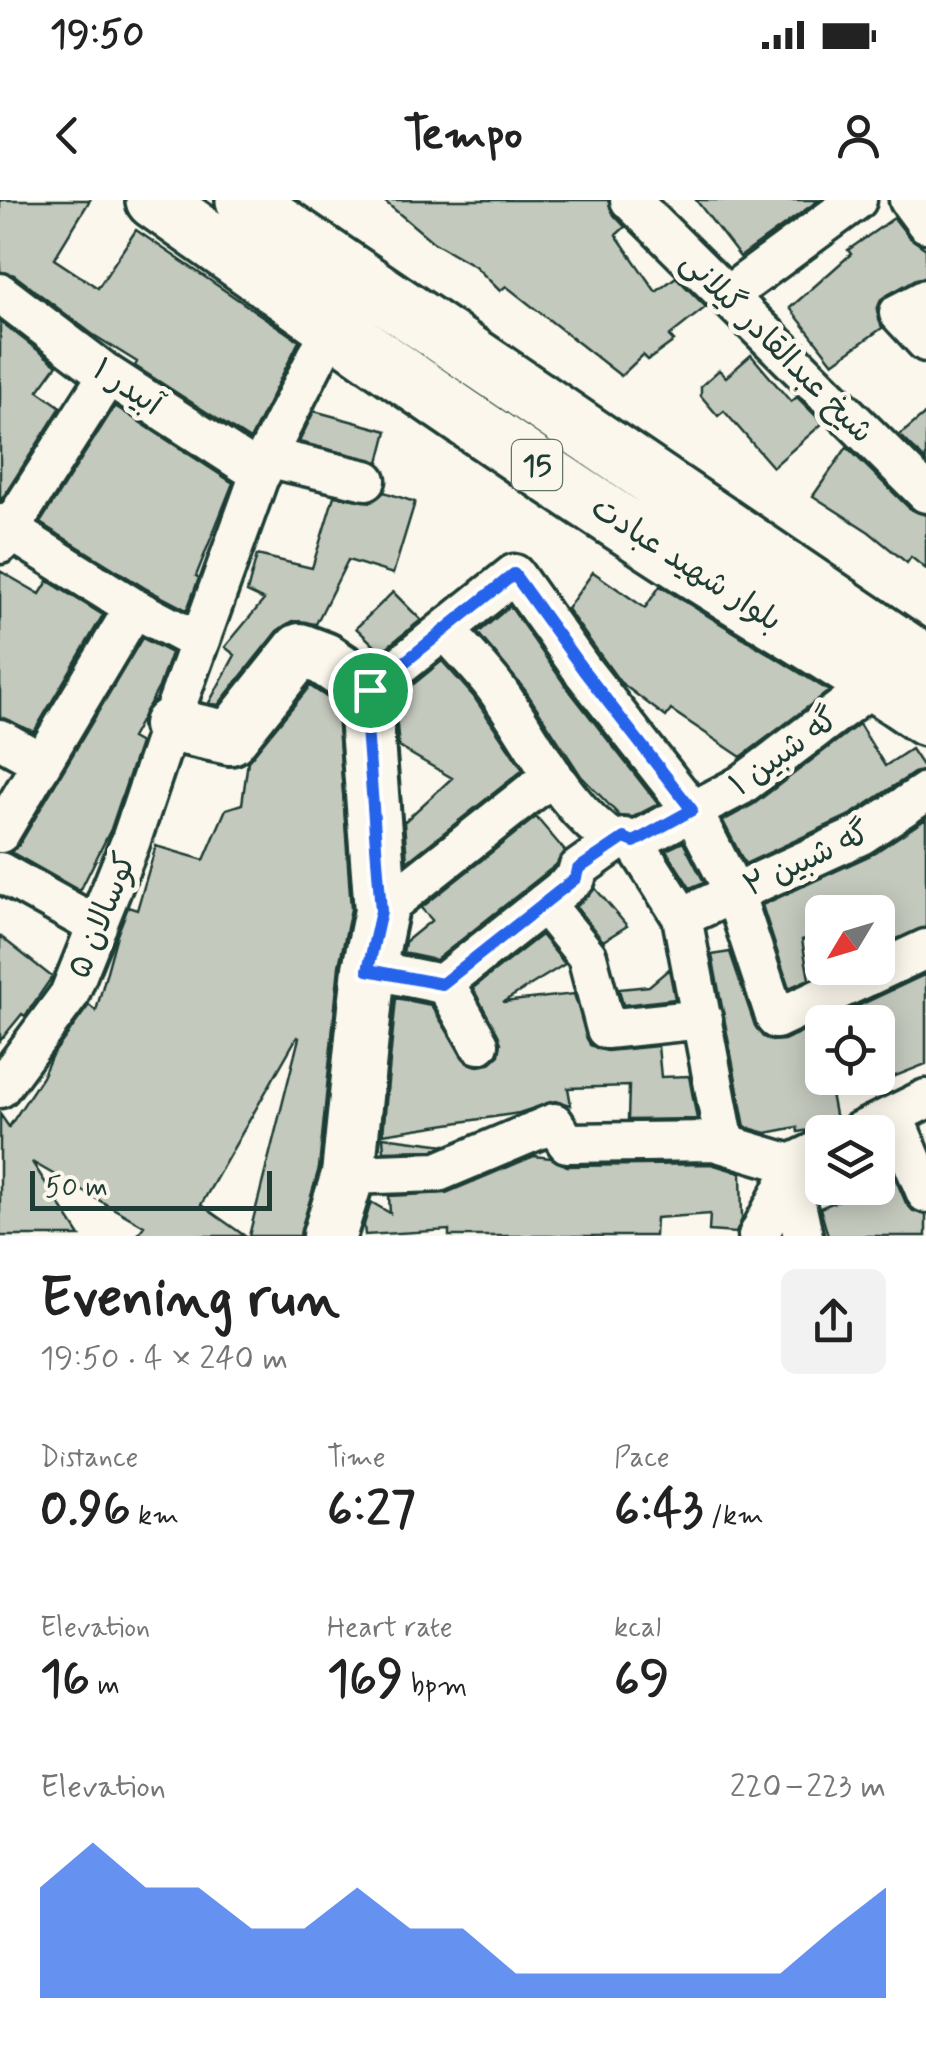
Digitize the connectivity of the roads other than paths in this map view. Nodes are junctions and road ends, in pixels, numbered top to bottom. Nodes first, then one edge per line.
1 (154, 200) edge
2 (630, 200) edge
3 (857, 200) edge
4 (909, 200) edge
5 (262, 205) edge
6 (926, 223) edge
7 (0, 293) edge
8 (728, 295) junction
9 (913, 306) edge
10 (332, 327) junction
11 (926, 342) edge
12 (108, 374) junction
13 (264, 466) junction
14 (366, 480) dead end
15 (926, 493) edge
16 (3, 533) edge
17 (134, 608) junction
18 (446, 631) junction
19 (199, 642) junction
20 (926, 664) edge
21 (876, 683) junction
22 (370, 690) junction
23 (926, 718) edge
24 (170, 725) junction
25 (0, 739) edge
26 (41, 762) junction
27 (553, 775) junction
28 (926, 792) edge
29 (692, 810) junction
30 (0, 832) edge
31 (625, 842) junction
32 (0, 872) edge
33 (734, 892) junction
34 (544, 902) junction
35 (381, 911) junction
36 (682, 917) junction
37 (97, 926) junction
38 (926, 949) edge
39 (368, 970) junction
40 (442, 984) junction
41 (703, 1019) junction
42 (479, 1044) dead end
43 (0, 1088) edge
44 (910, 1108) edge
45 (725, 1144) junction
46 (801, 1163) edge
47 (348, 1175) junction
48 (926, 1194) edge
49 (328, 1236) edge
50 (758, 1236) edge
51 (803, 1236) edge

1 - 10 main road, بلوار شهید عبادت / 15
2 - 8 street, شیخ عبدالقادر گیلانی
3 - 8 street
4 - 6 street
5 - 20 main road, بلوار شهید عبادت / 15
7 - 12 street, آبیدر ۱
8 - 15 street, شیخ عبدالقادر گیلانی
9 - 11 street
10 - 13 street, کوسالان ۵
10 - 21 main road, بلوار شهید عبادت / 15
12 - 13 street, آبیدر ۱
12 - 16 street
13 - 14 street
13 - 19 street, کوسالان ۵
16 - 17 street
17 - 19 street
17 - 26 street
18 - 22 street
18 - 27 street
18 - 29 street
19 - 24 street, کوسالان ۵
21 - 23 main road, بلوار شهید عبادت / 15
21 - 29 street, گه شبین ۱
22 - 24 street
22 - 35 street
24 - 37 street, کوسالان ۵
25 - 26 street
26 - 30 street
27 - 31 street
27 - 35 street
28 - 33 street, گه شبین ۲
29 - 31 street, گه شبین ۱
29 - 33 street
31 - 34 street, گه شبین ۱
31 - 36 street
32 - 37 street
33 - 36 street, گه شبین ۲
33 - 38 street
34 - 40 street, گه شبین ۱
34 - 41 street
35 - 39 street
36 - 41 street
37 - 43 street, کوسالان ۵
39 - 40 street
39 - 47 street
40 - 42 street
41 - 45 street
44 - 48 street
45 - 46 street
45 - 47 street
46 - 50 street
46 - 51 street
47 - 49 street

